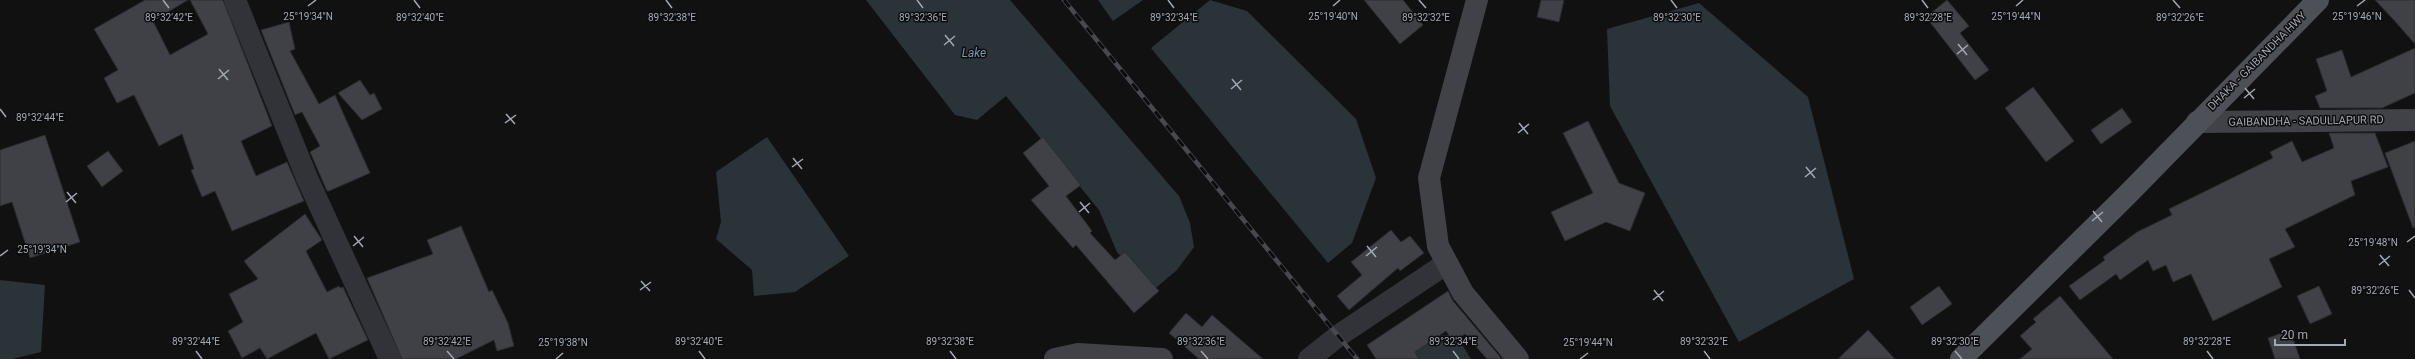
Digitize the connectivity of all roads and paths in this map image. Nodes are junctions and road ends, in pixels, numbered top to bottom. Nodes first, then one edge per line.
1 (235, 0) edge
2 (1477, 0) edge
3 (2318, 0) edge
4 (2415, 120) edge
5 (2197, 122) junction
6 (1447, 263) junction
7 (390, 359) edge
8 (1055, 359) edge
9 (1162, 359) edge
10 (1309, 359) edge
11 (1518, 359) edge
12 (1961, 359) edge

1 - 7 street
2 - 6 main road
3 - 5 main road, DHAKA - GAIBANDHA HWY
4 - 5 main road, GAIBANDHA - SADULLAPUR RD
5 - 12 main road, DHAKA - GAIBANDHA HWY
6 - 10 street
6 - 11 main road
8 - 9 main road

